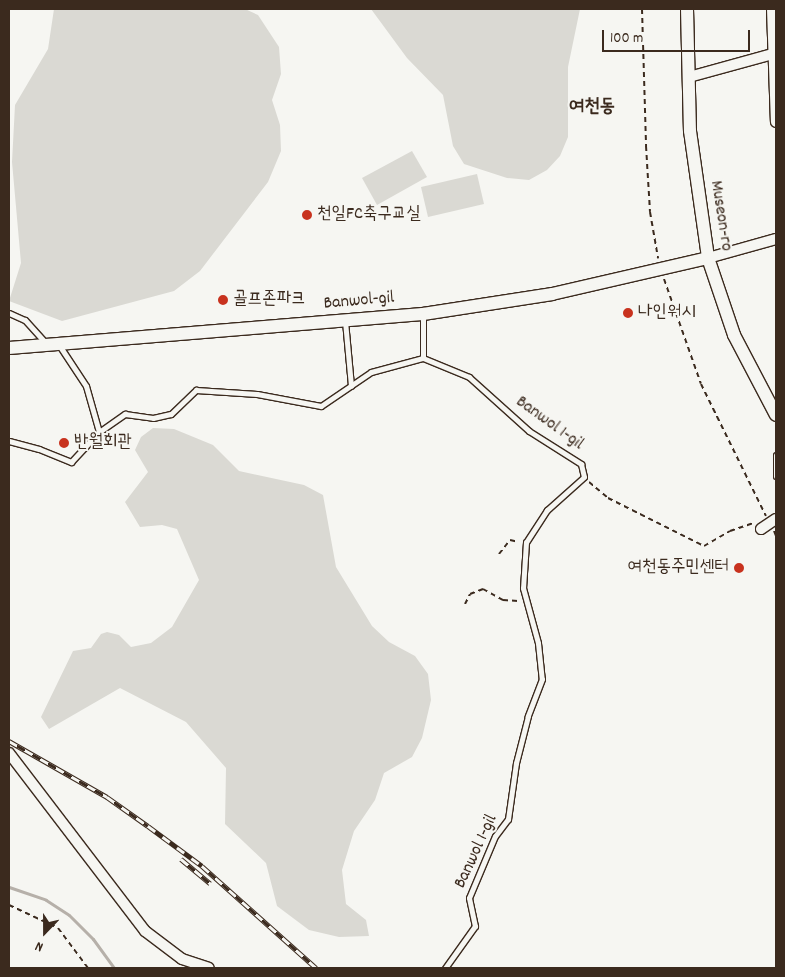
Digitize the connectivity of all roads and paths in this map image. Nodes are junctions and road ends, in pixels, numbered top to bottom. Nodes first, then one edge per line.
1 (642, 9) edge
2 (687, 9) edge
3 (772, 9) edge
4 (775, 53) edge
5 (689, 77) junction
6 (776, 112) edge
7 (776, 122) edge
8 (776, 239) edge
9 (708, 258) junction
10 (660, 269) junction
11 (9, 313) edge
12 (423, 314) junction
13 (345, 321) junction
14 (53, 345) junction
15 (9, 348) edge
16 (423, 358) junction
17 (351, 386) junction
18 (776, 415) edge
19 (99, 432) junction
20 (9, 441) edge
21 (776, 455) edge
22 (776, 476) edge
23 (584, 477) junction
24 (769, 523) edge
25 (776, 536) edge
26 (525, 544) junction
27 (499, 554) dead end
28 (526, 599) junction
29 (465, 604) dead end
30 (9, 753) edge
31 (9, 905) edge
32 (88, 968) edge
33 (209, 968) edge
34 (445, 968) edge

1 - 10 path
2 - 5 street, Museon-ro
3 - 4 street
4 - 5 street
4 - 6 street
5 - 9 street, Museon-ro
6 - 7 street
8 - 9 street
9 - 10 street, Banwol-gil
9 - 18 street, Museon-ro
10 - 12 street, Banwol-gil
10 - 24 path
11 - 14 lane
12 - 13 street, Banwol-gil
12 - 16 lane
13 - 14 street, Banwol-gil
13 - 17 lane
14 - 15 street, Banwol-gil
14 - 19 lane
16 - 17 lane
16 - 23 lane, Banwol 1-gil
17 - 19 lane
19 - 20 lane
21 - 22 lane
23 - 24 path
23 - 26 lane, Banwol 1-gil
24 - 25 path
26 - 27 path
26 - 28 lane, Banwol 1-gil
28 - 29 path
28 - 34 lane, Banwol 1-gil
30 - 33 street
31 - 32 path

